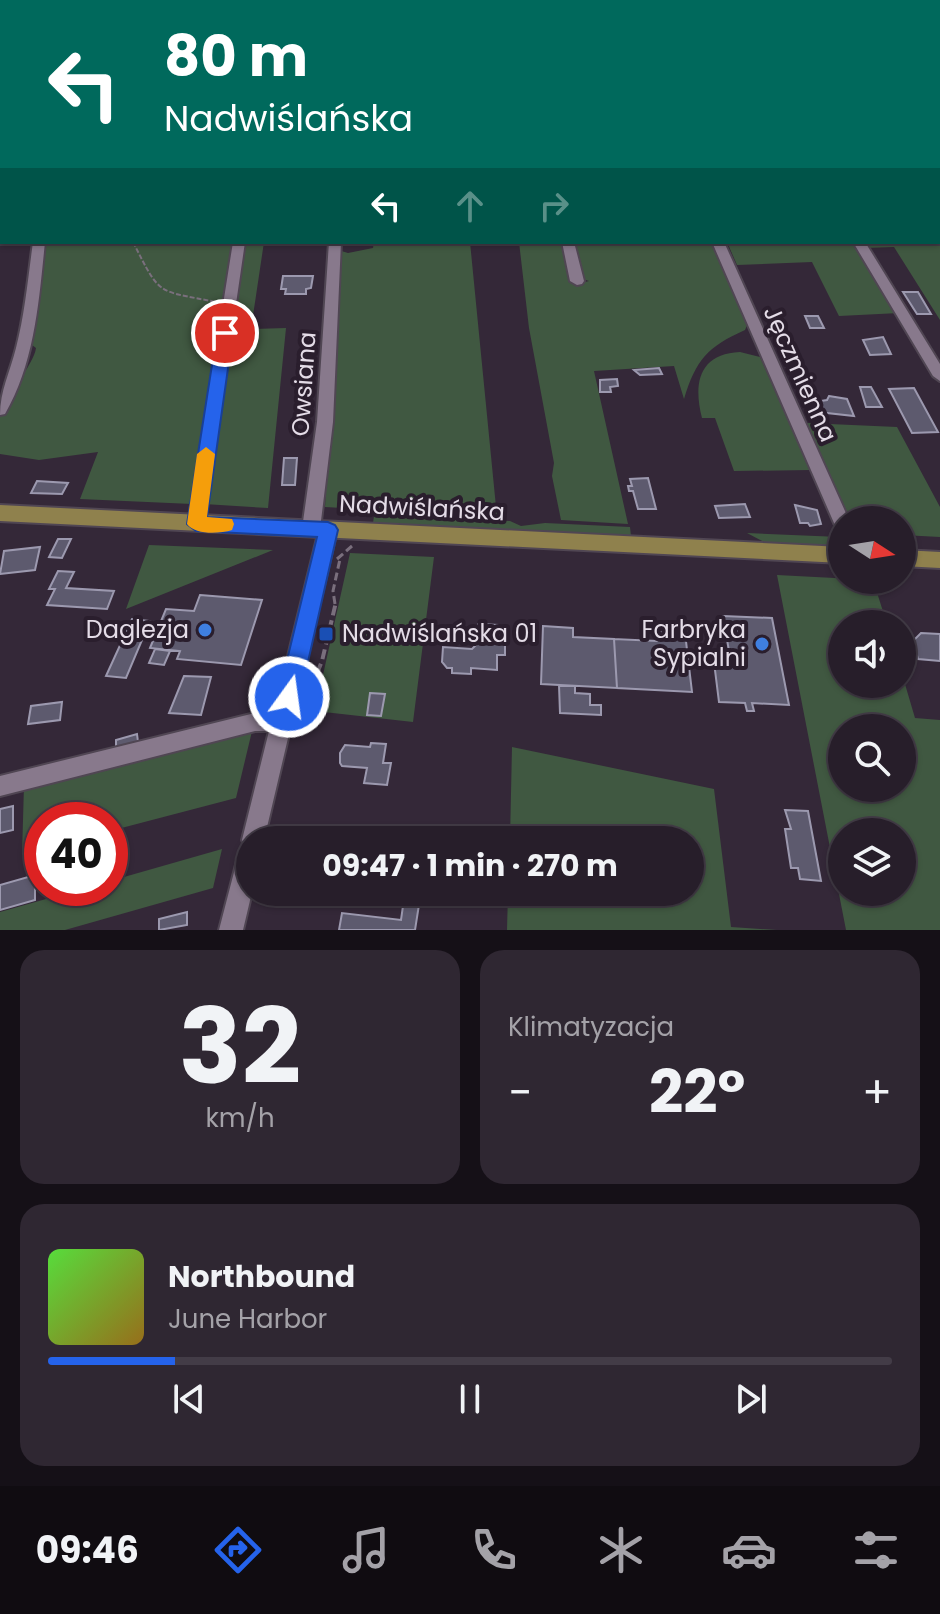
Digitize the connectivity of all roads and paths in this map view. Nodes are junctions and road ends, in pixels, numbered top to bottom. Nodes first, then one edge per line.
1 (39, 244) edge
2 (134, 244) edge
3 (239, 244) edge
4 (335, 244) edge
5 (568, 244) edge
6 (719, 244) edge
7 (860, 244) edge
8 (577, 281) dead end
9 (229, 308) junction
10 (940, 376) edge
11 (0, 410) edge
12 (834, 506) edge
13 (0, 513) edge
14 (196, 524) junction
15 (319, 529) junction
16 (828, 554) edge
17 (340, 559) dead end
18 (916, 559) edge
19 (940, 560) edge
20 (301, 711) dead end
21 (283, 722) junction
22 (0, 786) edge
23 (257, 826) edge
24 (237, 906) edge
25 (231, 930) edge

1 - 11 street
2 - 9 path
3 - 9 street
4 - 15 street, Owsiana
5 - 8 street
6 - 12 street, Jęczmienna
7 - 10 street
9 - 14 street
13 - 14 main road, Nadwiślańska
14 - 15 main road, Nadwiślańska
15 - 16 main road, Nadwiślańska
15 - 21 street, Owsiana
17 - 20 path
18 - 19 main road
21 - 22 street
21 - 23 street, Owsiana
24 - 25 street

